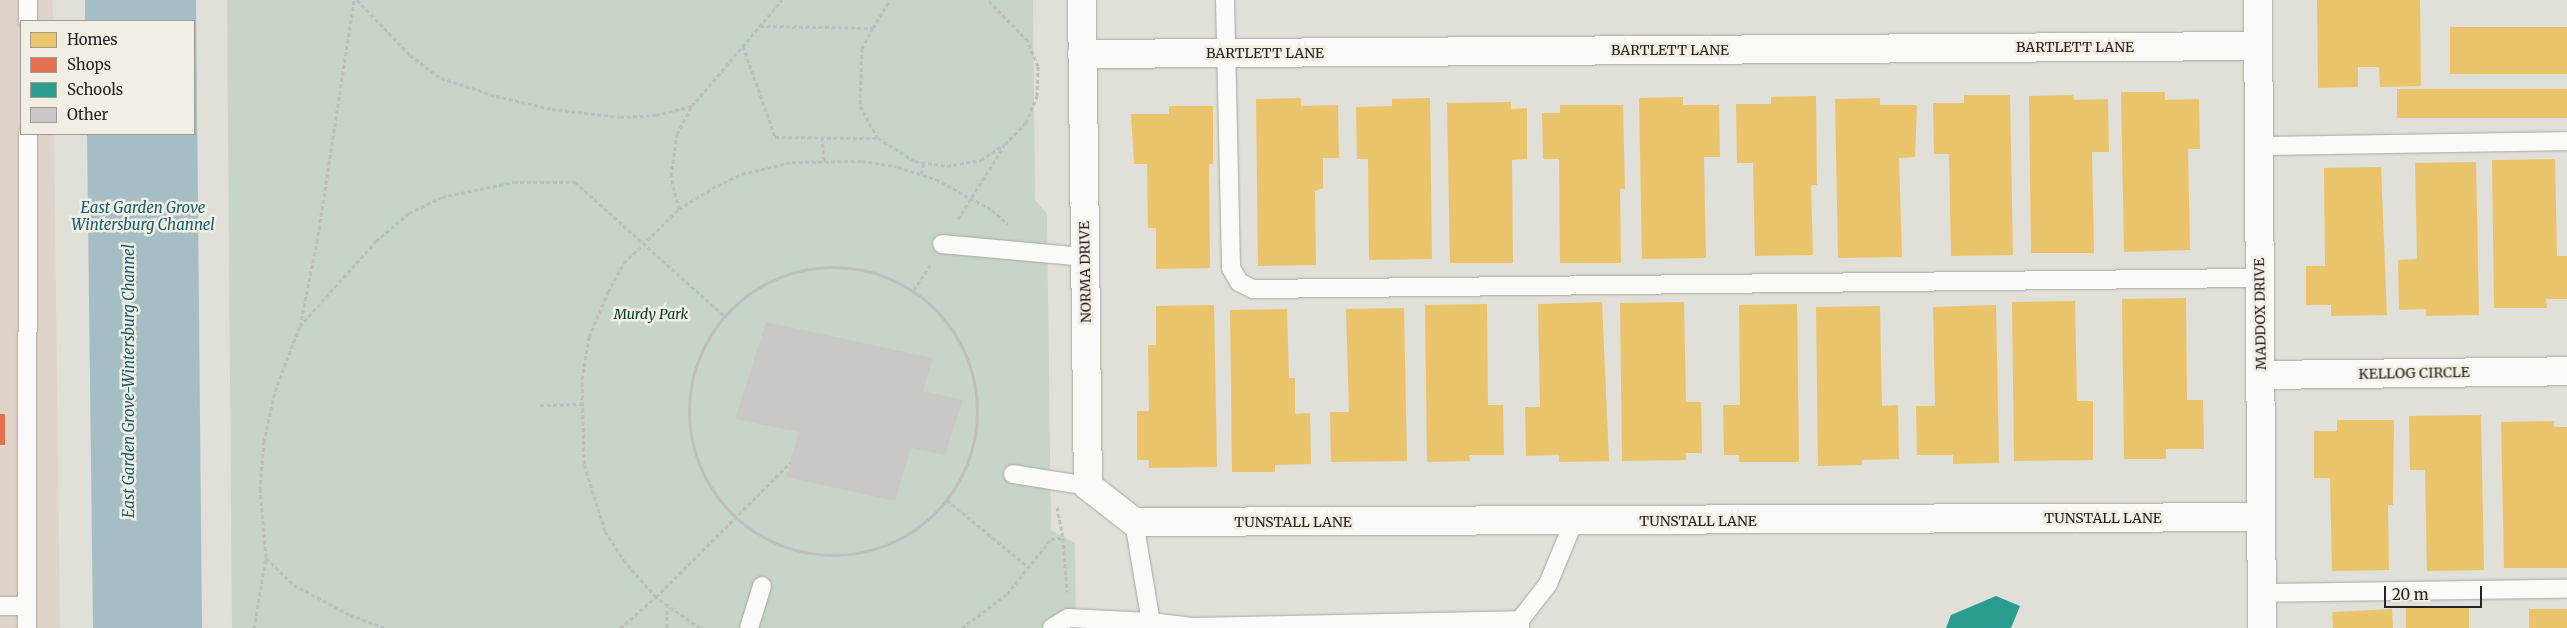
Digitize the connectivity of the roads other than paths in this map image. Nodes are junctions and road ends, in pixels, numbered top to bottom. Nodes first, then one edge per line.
1 (28, 0) edge
2 (1082, 0) edge
3 (1225, 0) edge
4 (2258, 0) edge
5 (28, 20) edge
6 (2258, 46) junction
7 (1225, 53) junction
8 (1082, 54) junction
9 (28, 135) edge
10 (2567, 141) edge
11 (2259, 146) junction
12 (942, 244) road end
13 (1085, 257) junction
14 (2260, 278) junction
15 (2567, 372) edge
16 (2261, 375) junction
17 (1013, 474) dead end
18 (1088, 486) junction
19 (2261, 517) junction
20 (1574, 521) junction
21 (1134, 522) junction
22 (762, 586) dead end
23 (2567, 589) edge
24 (2262, 593) junction
25 (0, 606) edge
26 (27, 606) junction
27 (1151, 622) junction
28 (1520, 624) edge
29 (27, 628) edge
30 (749, 628) edge
31 (1052, 628) edge
32 (2262, 628) edge

1 - 5 lane
2 - 8 street, NORMA DRIVE
3 - 7 lane
4 - 6 street, MADDOX DRIVE
6 - 7 street, BARTLETT LANE
6 - 11 street, MADDOX DRIVE
7 - 8 street, BARTLETT LANE
7 - 14 lane
8 - 13 street, NORMA DRIVE
9 - 26 lane
10 - 11 lane
11 - 14 street, MADDOX DRIVE
12 - 13 lane
13 - 18 street, NORMA DRIVE
14 - 16 street, MADDOX DRIVE
15 - 16 street, KELLOG CIRCLE
16 - 19 street, MADDOX DRIVE
17 - 18 lane
18 - 21 street
19 - 20 street, TUNSTALL LANE
19 - 24 street, MADDOX DRIVE
20 - 21 street, TUNSTALL LANE
20 - 28 lane
21 - 27 lane
22 - 30 lane
23 - 24 lane
24 - 32 street, MADDOX DRIVE
25 - 26 lane
26 - 29 lane
27 - 28 lane
27 - 31 lane

